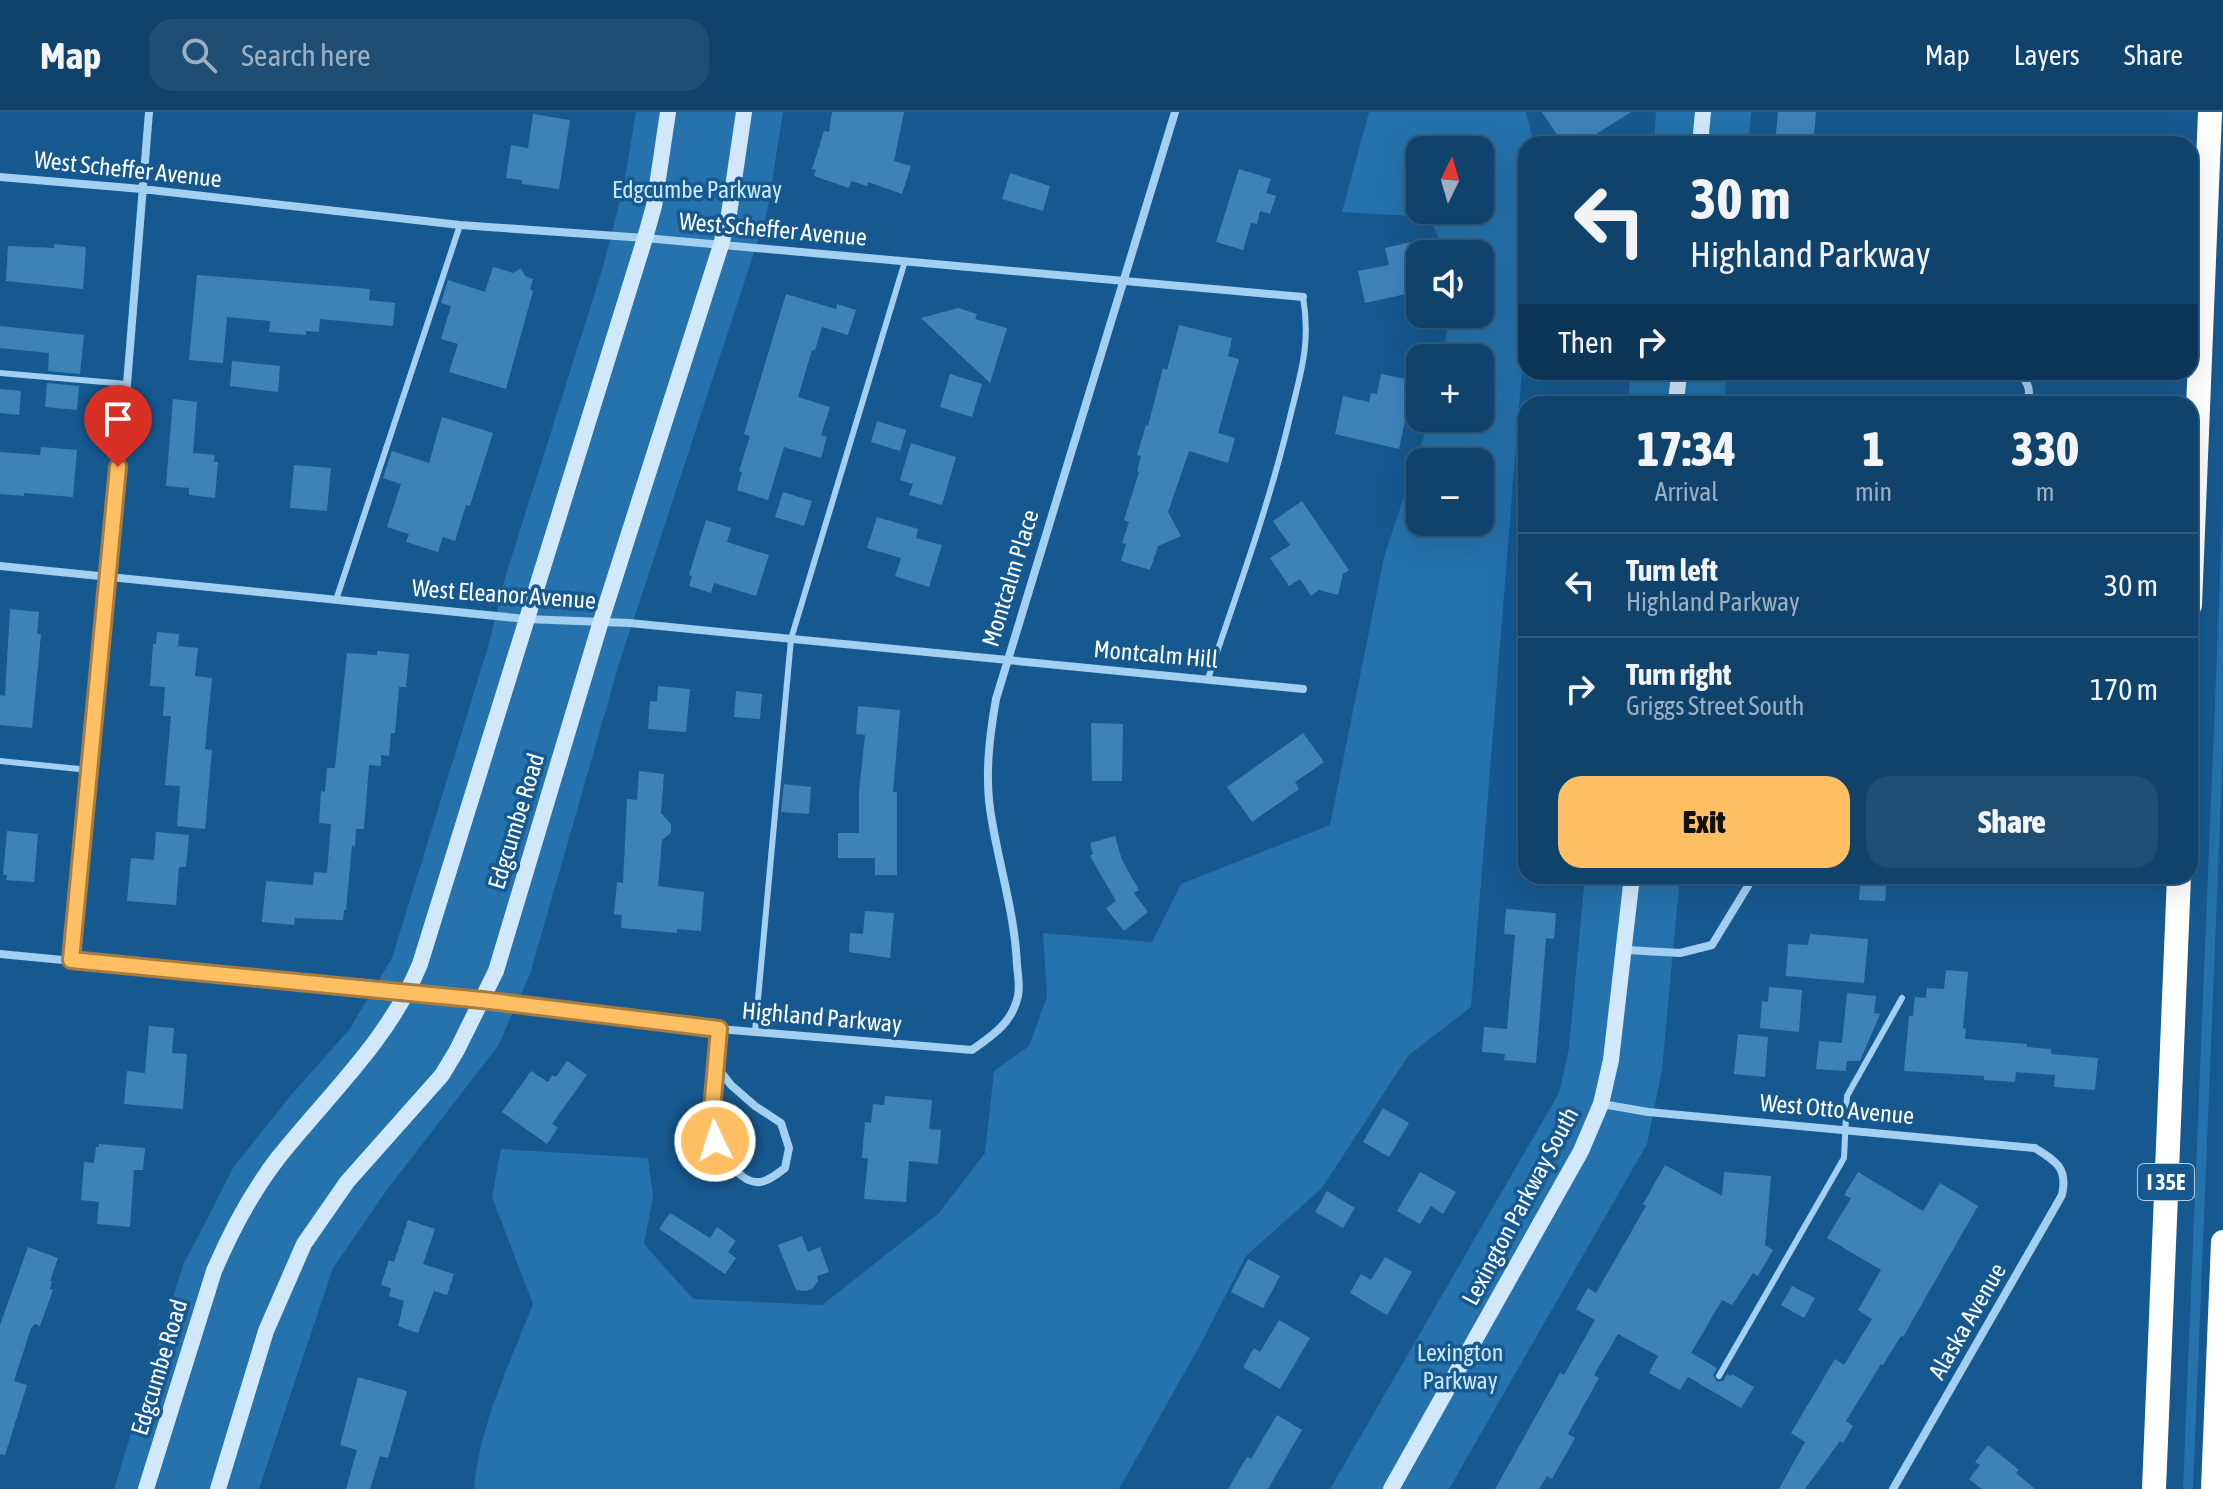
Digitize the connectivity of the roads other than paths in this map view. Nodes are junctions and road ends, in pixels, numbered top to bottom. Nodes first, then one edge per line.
1 (149, 112) edge
2 (668, 112) edge
3 (744, 112) edge
4 (1175, 112) edge
5 (1703, 112) edge
6 (2210, 112) edge
7 (1701, 136) edge
8 (0, 177) edge
9 (142, 189) junction
10 (460, 225) junction
11 (645, 238) junction
12 (721, 245) junction
13 (905, 261) junction
14 (1122, 282) junction
15 (1303, 297) joint
16 (0, 373) edge
17 (127, 384) junction
18 (2198, 408) edge
19 (0, 566) edge
20 (106, 576) junction
21 (336, 600) junction
22 (526, 619) junction
23 (601, 621) junction
24 (791, 639) junction
25 (1006, 660) junction
26 (1208, 679) junction
27 (1303, 689) dead end
28 (0, 761) edge
29 (89, 770) junction
30 (1631, 884) edge
31 (1749, 884) edge
32 (2179, 884) edge
33 (1626, 950) junction
34 (0, 954) edge
35 (71, 960) junction
36 (408, 994) junction
37 (1902, 998) dead end
38 (482, 1000) junction
39 (719, 1029) junction
40 (755, 1032) junction
41 (972, 1050) joint
42 (716, 1066) junction
43 (1601, 1104) junction
44 (1846, 1129) junction
45 (2062, 1170) joint
46 (2223, 1242) edge
47 (1719, 1376) dead end
48 (146, 1489) edge
49 (218, 1489) edge
50 (1391, 1489) edge
51 (1893, 1489) edge
52 (2154, 1489) edge
53 (2213, 1489) edge

1 - 9 street
2 - 11 street, Edgcumbe Road
3 - 12 street, Edgcumbe Road
4 - 14 street, Montcalm Place
5 - 7 street
6 - 18 highway
8 - 9 street, West Scheffer Avenue
9 - 10 street, West Scheffer Avenue
9 - 17 street
10 - 11 street, West Scheffer Avenue
10 - 21 lane
11 - 12 street, West Scheffer Avenue
11 - 22 street, Edgcumbe Road
12 - 13 street, West Scheffer Avenue
12 - 23 street, Edgcumbe Road
13 - 14 street, West Scheffer Avenue
13 - 24 lane
14 - 15 street, West Scheffer Avenue
14 - 25 street, Montcalm Place
15 - 26 lane
16 - 17 lane
17 - 20 street
19 - 20 street, West Eleanor Avenue
20 - 21 street, West Eleanor Avenue
20 - 29 street
21 - 22 street, West Eleanor Avenue
22 - 23 street, West Eleanor Avenue
22 - 36 street, Edgcumbe Road
23 - 24 street, West Eleanor Avenue
23 - 38 street, Edgcumbe Road
24 - 25 street, West Eleanor Avenue
24 - 40 lane
25 - 26 street, Montcalm Hill
25 - 41 street, Montcalm Place
26 - 27 street, Montcalm Hill
28 - 29 lane
29 - 35 street
30 - 33 street, Lexington Parkway South
31 - 33 street
32 - 52 highway, I 35E
33 - 43 street, Lexington Parkway South
34 - 35 street, Highland Parkway
35 - 36 street, Highland Parkway
36 - 38 street, Highland Parkway
36 - 48 street, Edgcumbe Road
37 - 44 lane
38 - 39 street, Highland Parkway
38 - 49 street, Edgcumbe Road
39 - 40 street, Highland Parkway
39 - 42 street
40 - 41 street, Highland Parkway
42 - 42 street
43 - 44 street, West Otto Avenue
43 - 50 street, Lexington Parkway South
44 - 45 street, West Otto Avenue
44 - 47 lane
45 - 51 street, Alaska Avenue
46 - 53 highway

